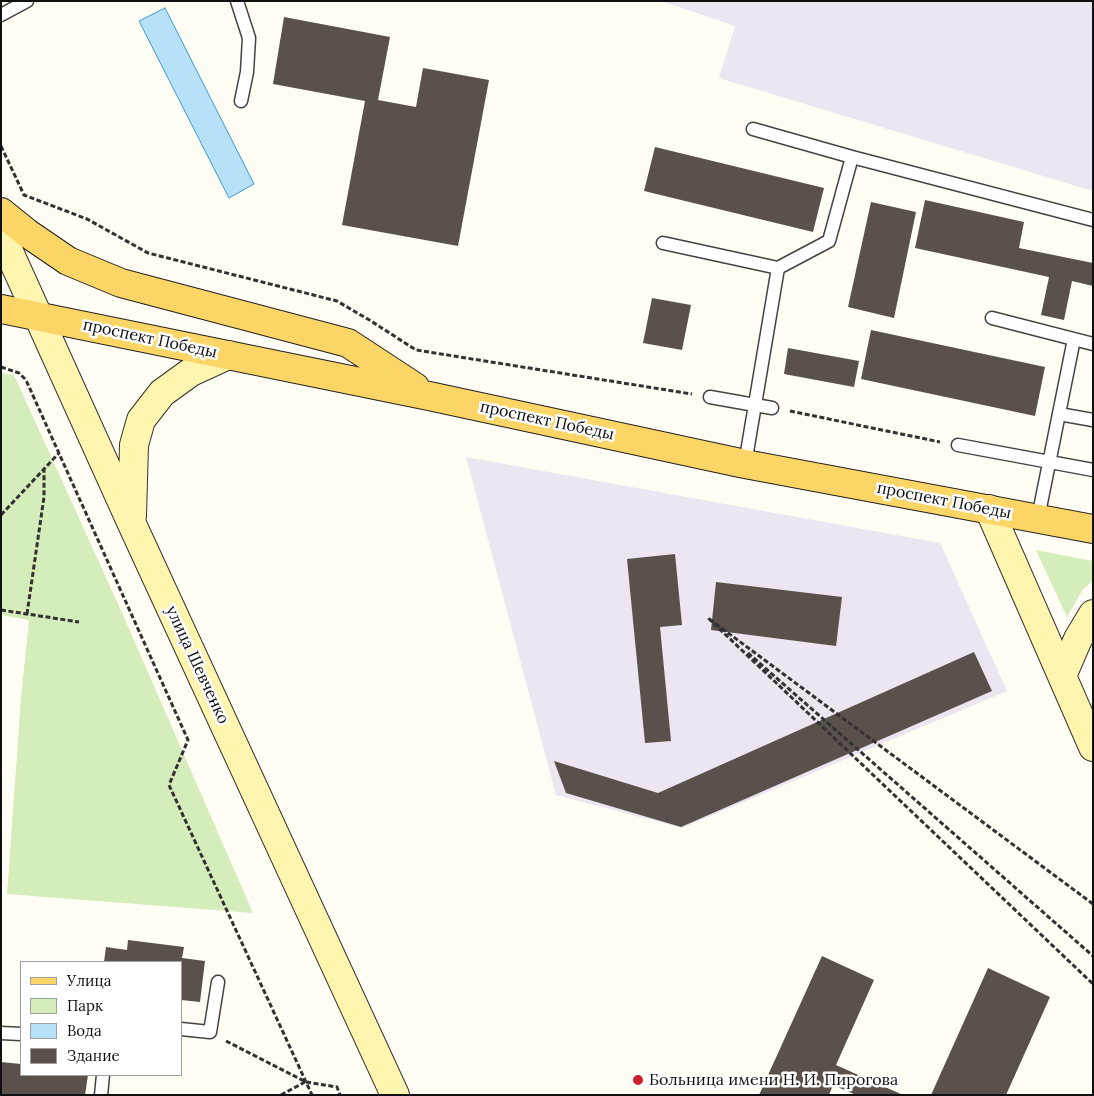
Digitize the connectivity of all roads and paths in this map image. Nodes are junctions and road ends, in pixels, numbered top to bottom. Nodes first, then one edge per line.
1 (27, 1) edge
2 (237, 1) edge
3 (1, 15) edge
4 (241, 101) dead end
5 (753, 129) dead end
6 (1, 146) edge
7 (852, 157) junction
8 (1, 212) edge
9 (1093, 220) edge
10 (1, 234) edge
11 (663, 243) dead end
12 (778, 268) junction
13 (1, 309) edge
14 (39, 316) junction
15 (992, 318) dead end
16 (1074, 339) junction
17 (1093, 344) edge
18 (228, 354) junction
19 (1, 367) edge
20 (429, 396) junction
21 (710, 397) joint
22 (755, 406) junction
23 (772, 408) joint
24 (1060, 414) junction
25 (1093, 420) edge
26 (958, 445) joint
27 (59, 453) junction
28 (1049, 461) junction
29 (745, 464) junction
30 (44, 469) junction
31 (1093, 470) edge
32 (989, 509) junction
33 (1, 515) edge
34 (1038, 518) junction
35 (132, 522) junction
36 (1093, 529) edge
37 (1, 610) edge
38 (27, 614) junction
39 (1093, 614) edge
40 (708, 618) junction
41 (78, 622) dead end
42 (1062, 676) junction
43 (1093, 747) edge
44 (1093, 904) edge
45 (1093, 956) edge
46 (218, 982) dead end
47 (1093, 984) edge
48 (182, 1029) edge
49 (210, 1032) junction
50 (1, 1033) edge
51 (20, 1034) edge
52 (103, 1076) edge
53 (306, 1082) junction
54 (101, 1095) edge
55 (281, 1095) edge
56 (312, 1095) edge
57 (340, 1095) edge
58 (395, 1095) edge

1 - 3 lane
2 - 4 lane
5 - 7 lane
6 - 21 path
7 - 9 lane
7 - 12 lane
8 - 20 main road
10 - 14 main road, улица Шевченко
11 - 12 lane
12 - 22 lane
13 - 14 main road, проспект Победы
14 - 18 main road, проспект Победы
14 - 35 main road, улица Шевченко
15 - 16 lane
16 - 17 lane
16 - 24 lane
18 - 20 main road, проспект Победы
18 - 35 main road
19 - 27 path
20 - 29 main road, проспект Победы
21 - 22 lane
22 - 23 lane
22 - 29 lane
23 - 26 path
24 - 25 lane
24 - 28 lane
26 - 28 lane
27 - 30 path
27 - 53 path
28 - 31 lane
28 - 34 lane
29 - 32 main road, проспект Победы
30 - 33 path
30 - 38 path
32 - 34 main road, проспект Победы
32 - 42 main road
34 - 36 main road, проспект Победы
35 - 58 main road, улица Шевченко
37 - 38 path
38 - 41 path
39 - 42 main road
40 - 44 path
40 - 45 path
40 - 47 path
42 - 43 main road
46 - 49 lane
48 - 49 lane
49 - 53 path
50 - 51 lane
52 - 54 lane
53 - 55 path
53 - 56 path
53 - 57 path

